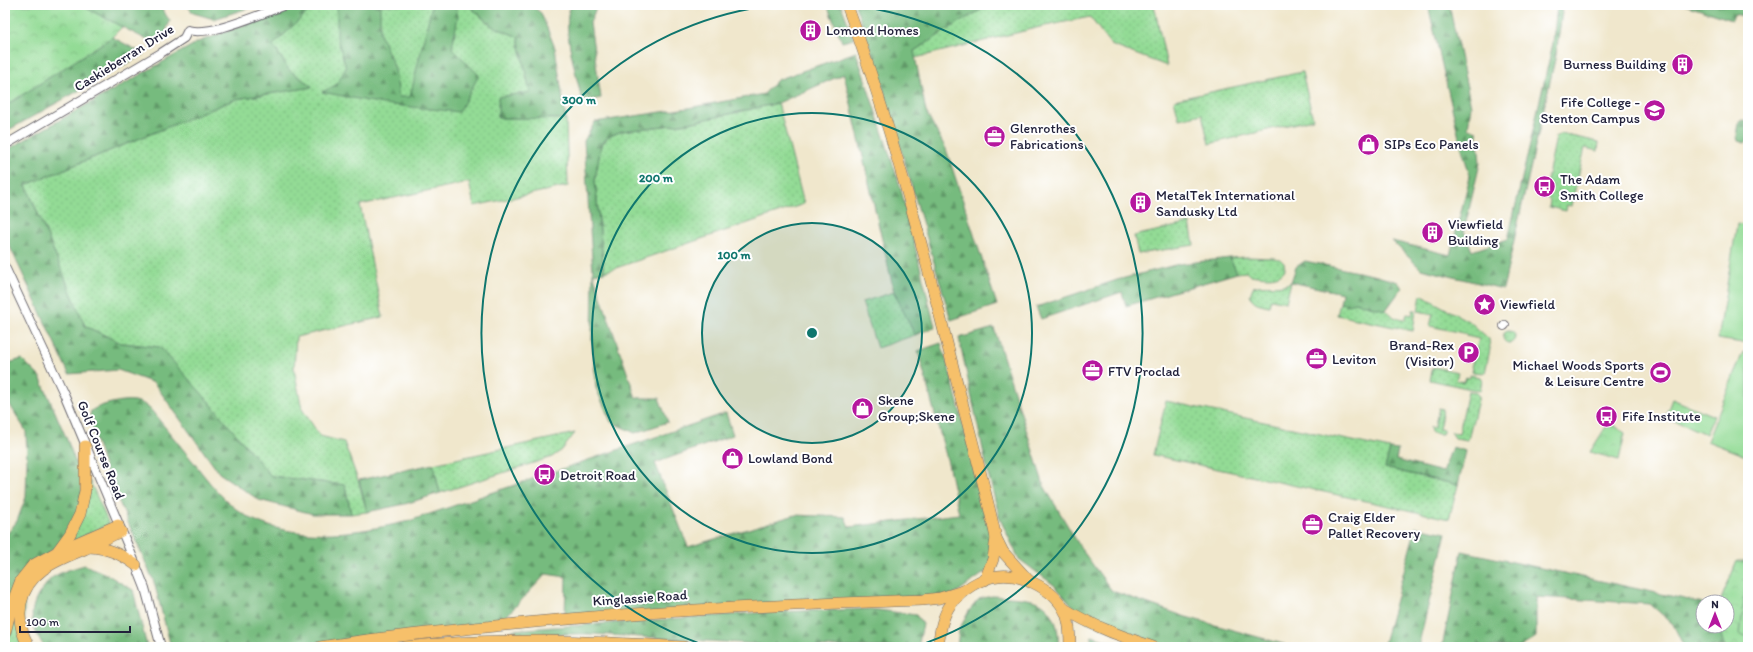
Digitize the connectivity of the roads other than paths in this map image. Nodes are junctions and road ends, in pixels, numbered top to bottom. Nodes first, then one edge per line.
1 (286, 5) edge
2 (848, 5) edge
3 (5, 145) edge
4 (5, 267) edge
5 (85, 446) junction
6 (120, 528) junction
7 (996, 538) junction
8 (89, 547) junction
9 (57, 552) junction
10 (136, 565) junction
11 (985, 580) junction
12 (1030, 582) junction
13 (963, 591) junction
14 (1063, 608) junction
15 (5, 633) edge
16 (29, 647) edge
17 (161, 647) edge
18 (320, 647) edge
19 (405, 647) edge
20 (684, 647) edge
21 (938, 647) edge
22 (1070, 647) edge
23 (1153, 647) edge

1 - 3 street, Caskieberran Drive
2 - 7 main road
4 - 5 street, Golf Course Road
5 - 6 street, Golf Course Road
5 - 9 main road
6 - 8 main road
6 - 9 main road
6 - 10 street, Golf Course Road
7 - 11 main road
7 - 12 main road
8 - 10 main road
8 - 16 main road
9 - 15 main road
10 - 17 street, Golf Course Road
11 - 12 main road
11 - 13 main road
12 - 14 main road
13 - 18 main road, Kinglassie Road
13 - 21 main road
14 - 22 main road
14 - 23 main road
19 - 20 main road

